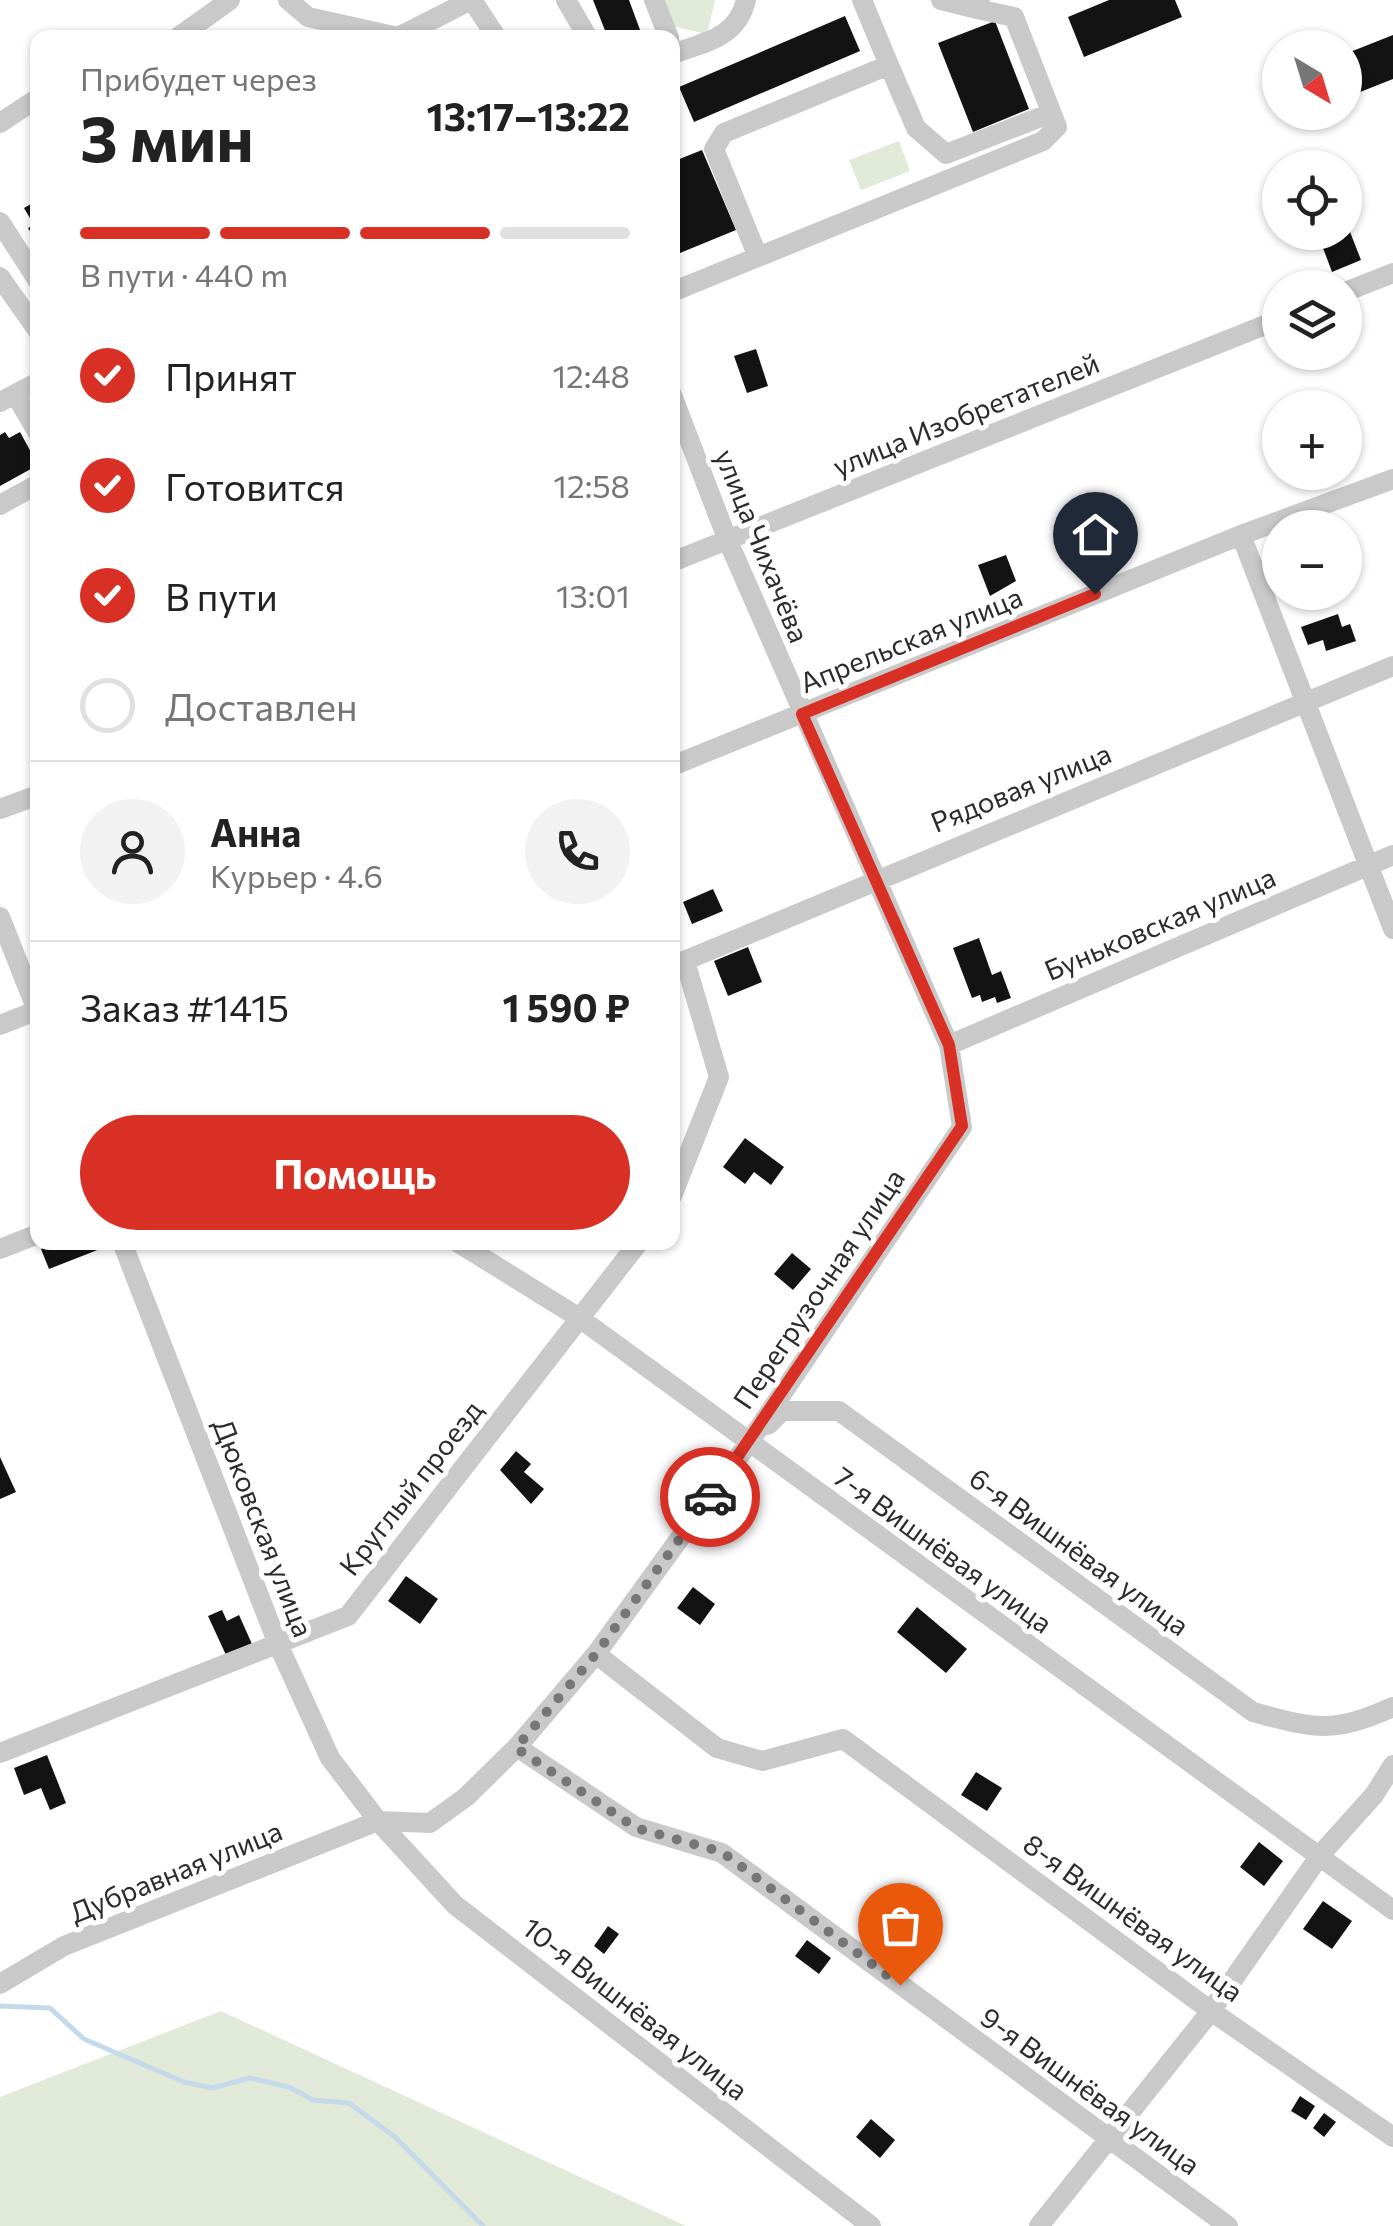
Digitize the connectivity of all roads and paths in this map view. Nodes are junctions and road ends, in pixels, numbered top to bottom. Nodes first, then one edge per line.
1 (230, 0) edge
2 (288, 0) edge
3 (471, 0) edge
4 (566, 0) edge
5 (654, 0) edge
6 (746, 0) edge
7 (862, 0) edge
8 (940, 0) edge
9 (978, 5) edge
10 (188, 30) edge
11 (365, 30) edge
12 (412, 30) edge
13 (492, 30) edge
14 (583, 30) edge
15 (665, 30) edge
16 (680, 46) edge
17 (889, 65) junction
18 (30, 103) edge
19 (1051, 112) junction
20 (0, 123) edge
21 (0, 222) edge
22 (758, 257) junction
23 (30, 269) edge
24 (1393, 273) edge
25 (0, 277) edge
26 (1362, 285) edge
27 (680, 289) edge
28 (30, 320) edge
29 (1262, 325) edge
30 (8, 398) edge
31 (680, 416) edge
32 (30, 424) edge
33 (1393, 479) edge
34 (30, 488) edge
35 (0, 505) edge
36 (1241, 534) junction
37 (728, 542) junction
38 (680, 559) edge
39 (1393, 666) edge
40 (1305, 700) junction
41 (802, 714) junction
42 (680, 763) edge
43 (30, 798) edge
44 (0, 809) edge
45 (1393, 855) edge
46 (1365, 865) junction
47 (878, 877) junction
48 (0, 917) edge
49 (1393, 929) edge
50 (680, 963) edge
51 (680, 966) edge
52 (30, 993) edge
53 (30, 1014) edge
54 (0, 1025) edge
55 (949, 1045) junction
56 (680, 1176) edge
57 (30, 1237) edge
58 (0, 1249) edge
59 (125, 1250) edge
60 (470, 1250) edge
61 (632, 1250) edge
62 (578, 1318) junction
63 (748, 1444) junction
64 (276, 1642) junction
65 (596, 1654) junction
66 (1393, 1706) edge
67 (516, 1748) junction
68 (0, 1753) edge
69 (1393, 1765) edge
70 (378, 1821) junction
71 (1321, 1854) junction
72 (1393, 1910) edge
73 (0, 1984) edge
74 (1211, 2011) junction
75 (1393, 2137) edge
76 (1108, 2139) junction
77 (871, 2226) edge
78 (1039, 2226) edge
79 (1228, 2226) edge

1 - 10 street
2 - 11 street
3 - 12 street
3 - 13 street
4 - 14 street
5 - 15 street
6 - 16 street
7 - 17 street
8 - 9 street
9 - 19 street
17 - 19 street
17 - 22 street
18 - 20 street
19 - 22 street
21 - 23 street
22 - 27 street
24 - 26 street
25 - 28 street
29 - 37 street, улица Изобретателей
30 - 32 street
31 - 37 street, улица Чихачёва
33 - 36 street, Апрельская улица
34 - 35 street
36 - 40 street
36 - 41 street, Апрельская улица
37 - 38 street, улица Изобретателей
37 - 41 street, улица Чихачёва
39 - 40 street, Рядовая улица
40 - 46 street
40 - 47 street, Рядовая улица
41 - 42 street, Апрельская улица
41 - 47 street, улица Чихачёва
43 - 44 street
45 - 46 street, Буньковская улица
46 - 49 street
46 - 55 street, Буньковская улица
47 - 50 street, Рядовая улица
47 - 55 street, улица Чихачёва
48 - 52 street
51 - 56 street
53 - 54 street
55 - 63 street, Перегрузочная улица
57 - 58 street
59 - 64 street, Дюковская улица
60 - 62 street, 7-я Вишнёвая улица
61 - 62 street, Круглый проезд
62 - 63 street, 7-я Вишнёвая улица
62 - 64 street, Круглый проезд
63 - 65 street, Перегрузочная улица
63 - 66 street, 6-я Вишнёвая улица
63 - 71 street, 7-я Вишнёвая улица
64 - 68 street, Круглый проезд
64 - 70 street, Дюковская улица
65 - 67 street, Перегрузочная улица
65 - 74 street, 8-я Вишнёвая улица
67 - 70 street, Перегрузочная улица
67 - 76 street, 9-я Вишнёвая улица
69 - 71 street
70 - 73 street, Дубравная улица
70 - 77 street, 10-я Вишнёвая улица
71 - 72 street, 7-я Вишнёвая улица
71 - 74 street
74 - 75 street, 8-я Вишнёвая улица
74 - 76 street
76 - 78 street
76 - 79 street, 9-я Вишнёвая улица

